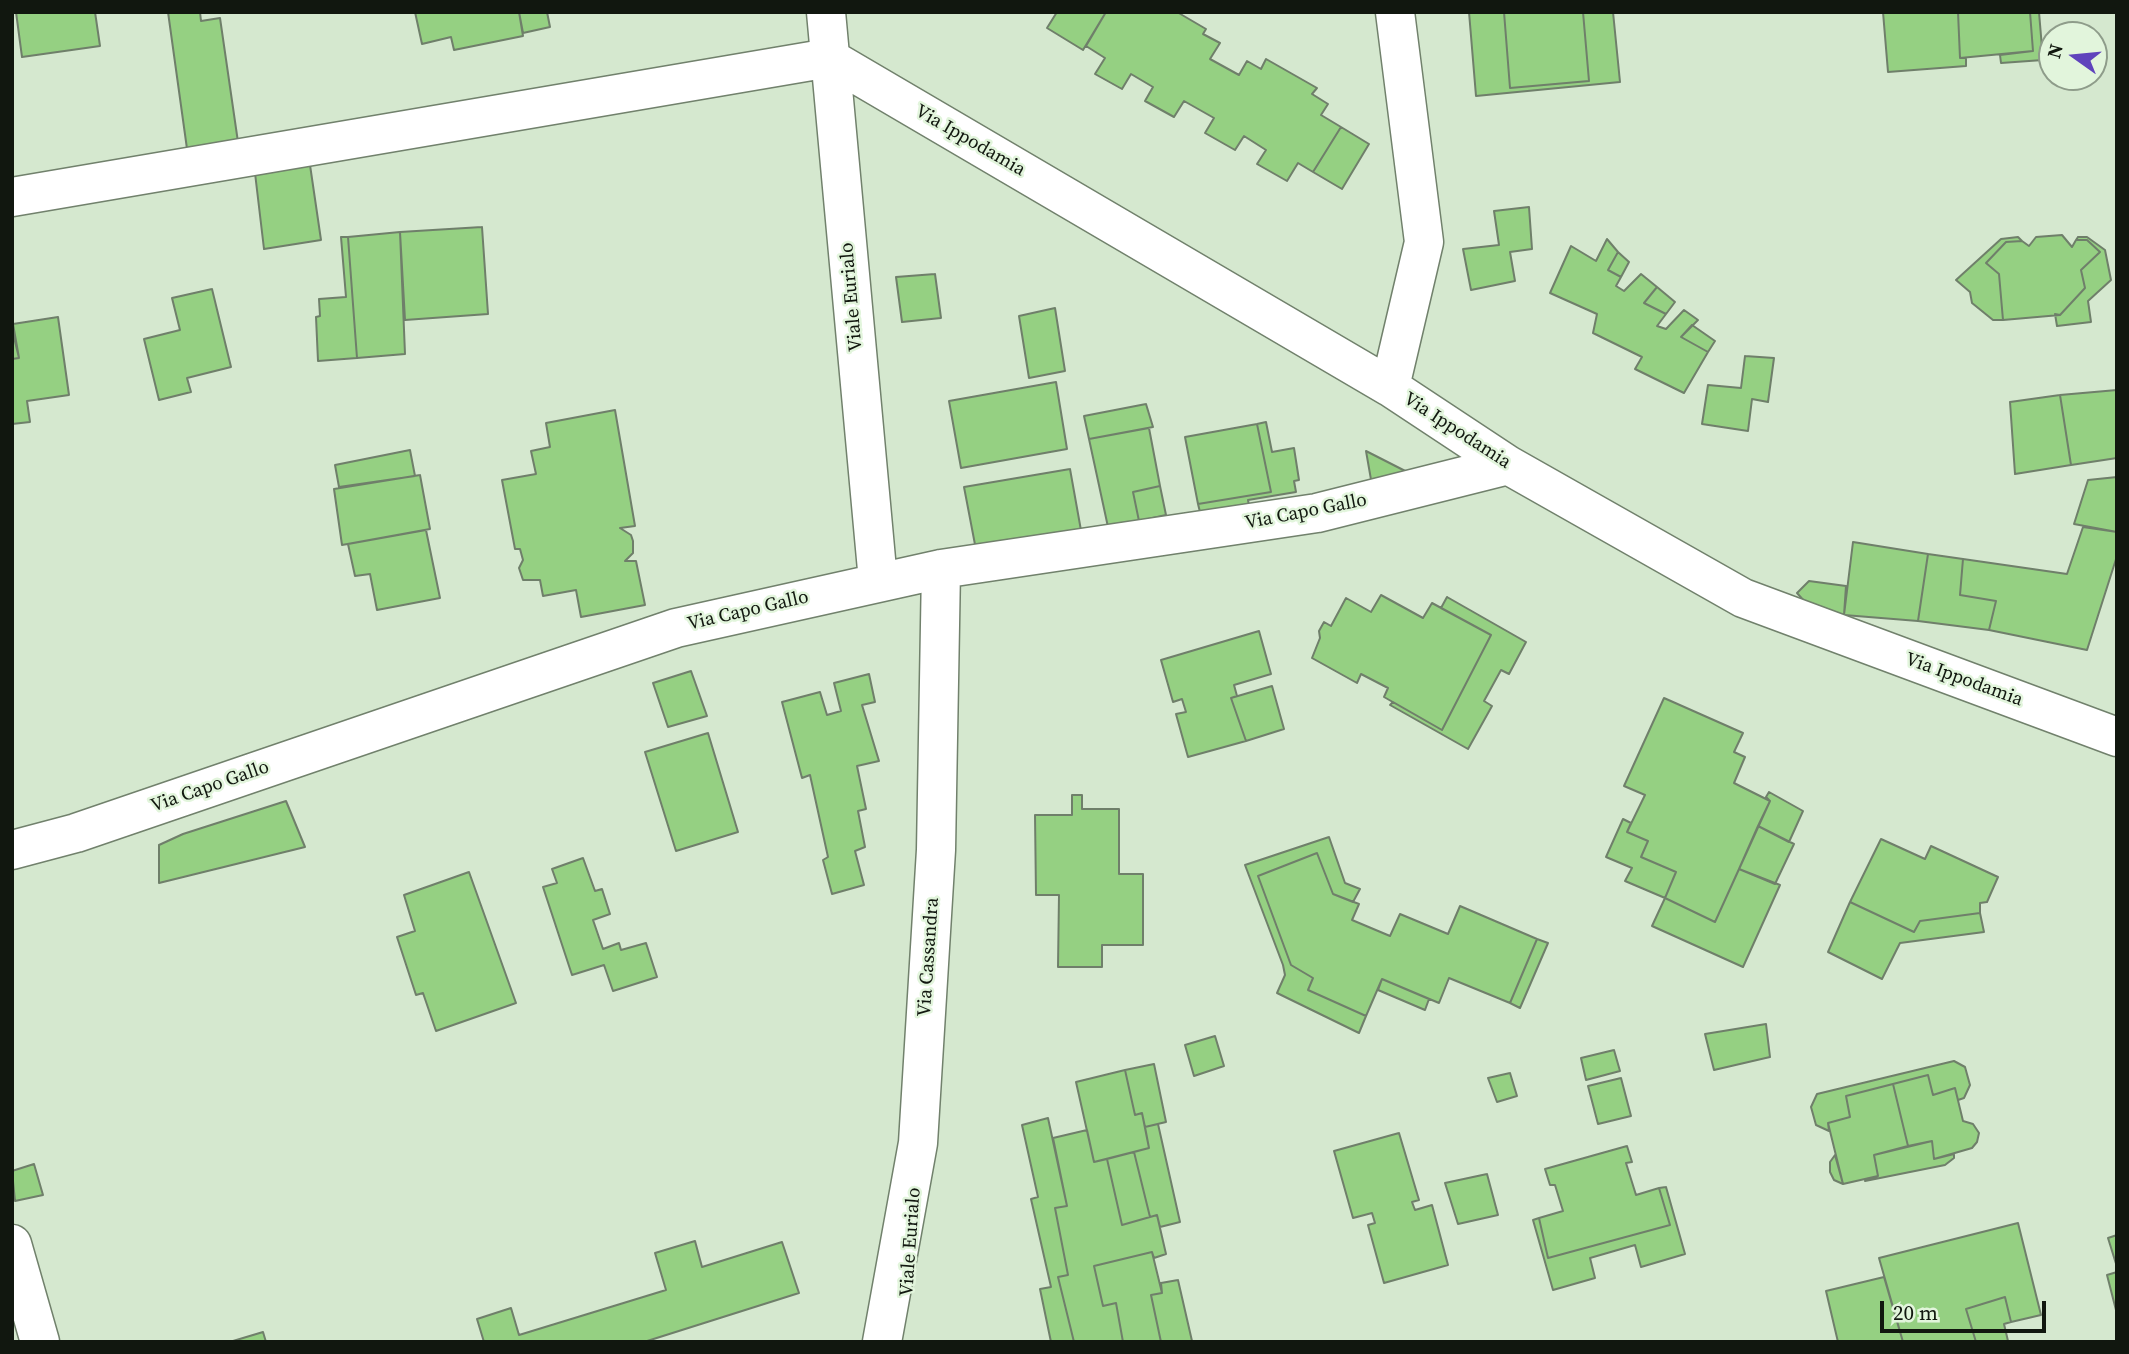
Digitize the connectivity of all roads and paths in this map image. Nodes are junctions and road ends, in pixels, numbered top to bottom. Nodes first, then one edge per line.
1 (826, 12) edge
2 (1395, 12) edge
3 (829, 58) junction
4 (12, 197) edge
5 (1390, 387) junction
6 (1508, 465) junction
7 (941, 569) junction
8 (878, 581) junction
9 (2117, 737) edge
10 (12, 850) edge
11 (918, 1143) junction
12 (12, 1244) edge
13 (40, 1342) edge
14 (883, 1342) edge
15 (905, 1342) edge

1 - 3 street, Viale Eurialo
2 - 5 street
3 - 4 street
3 - 5 street, Via Ippodamia
3 - 8 street, Viale Eurialo
5 - 6 street, Via Ippodamia
6 - 7 street, Via Capo Gallo
6 - 9 street, Via Ippodamia
7 - 8 street, Via Capo Gallo
7 - 11 street, Via Cassandra
8 - 10 street, Via Capo Gallo
11 - 14 street, Via Cassandra
11 - 15 street, Viale Eurialo
12 - 13 street

